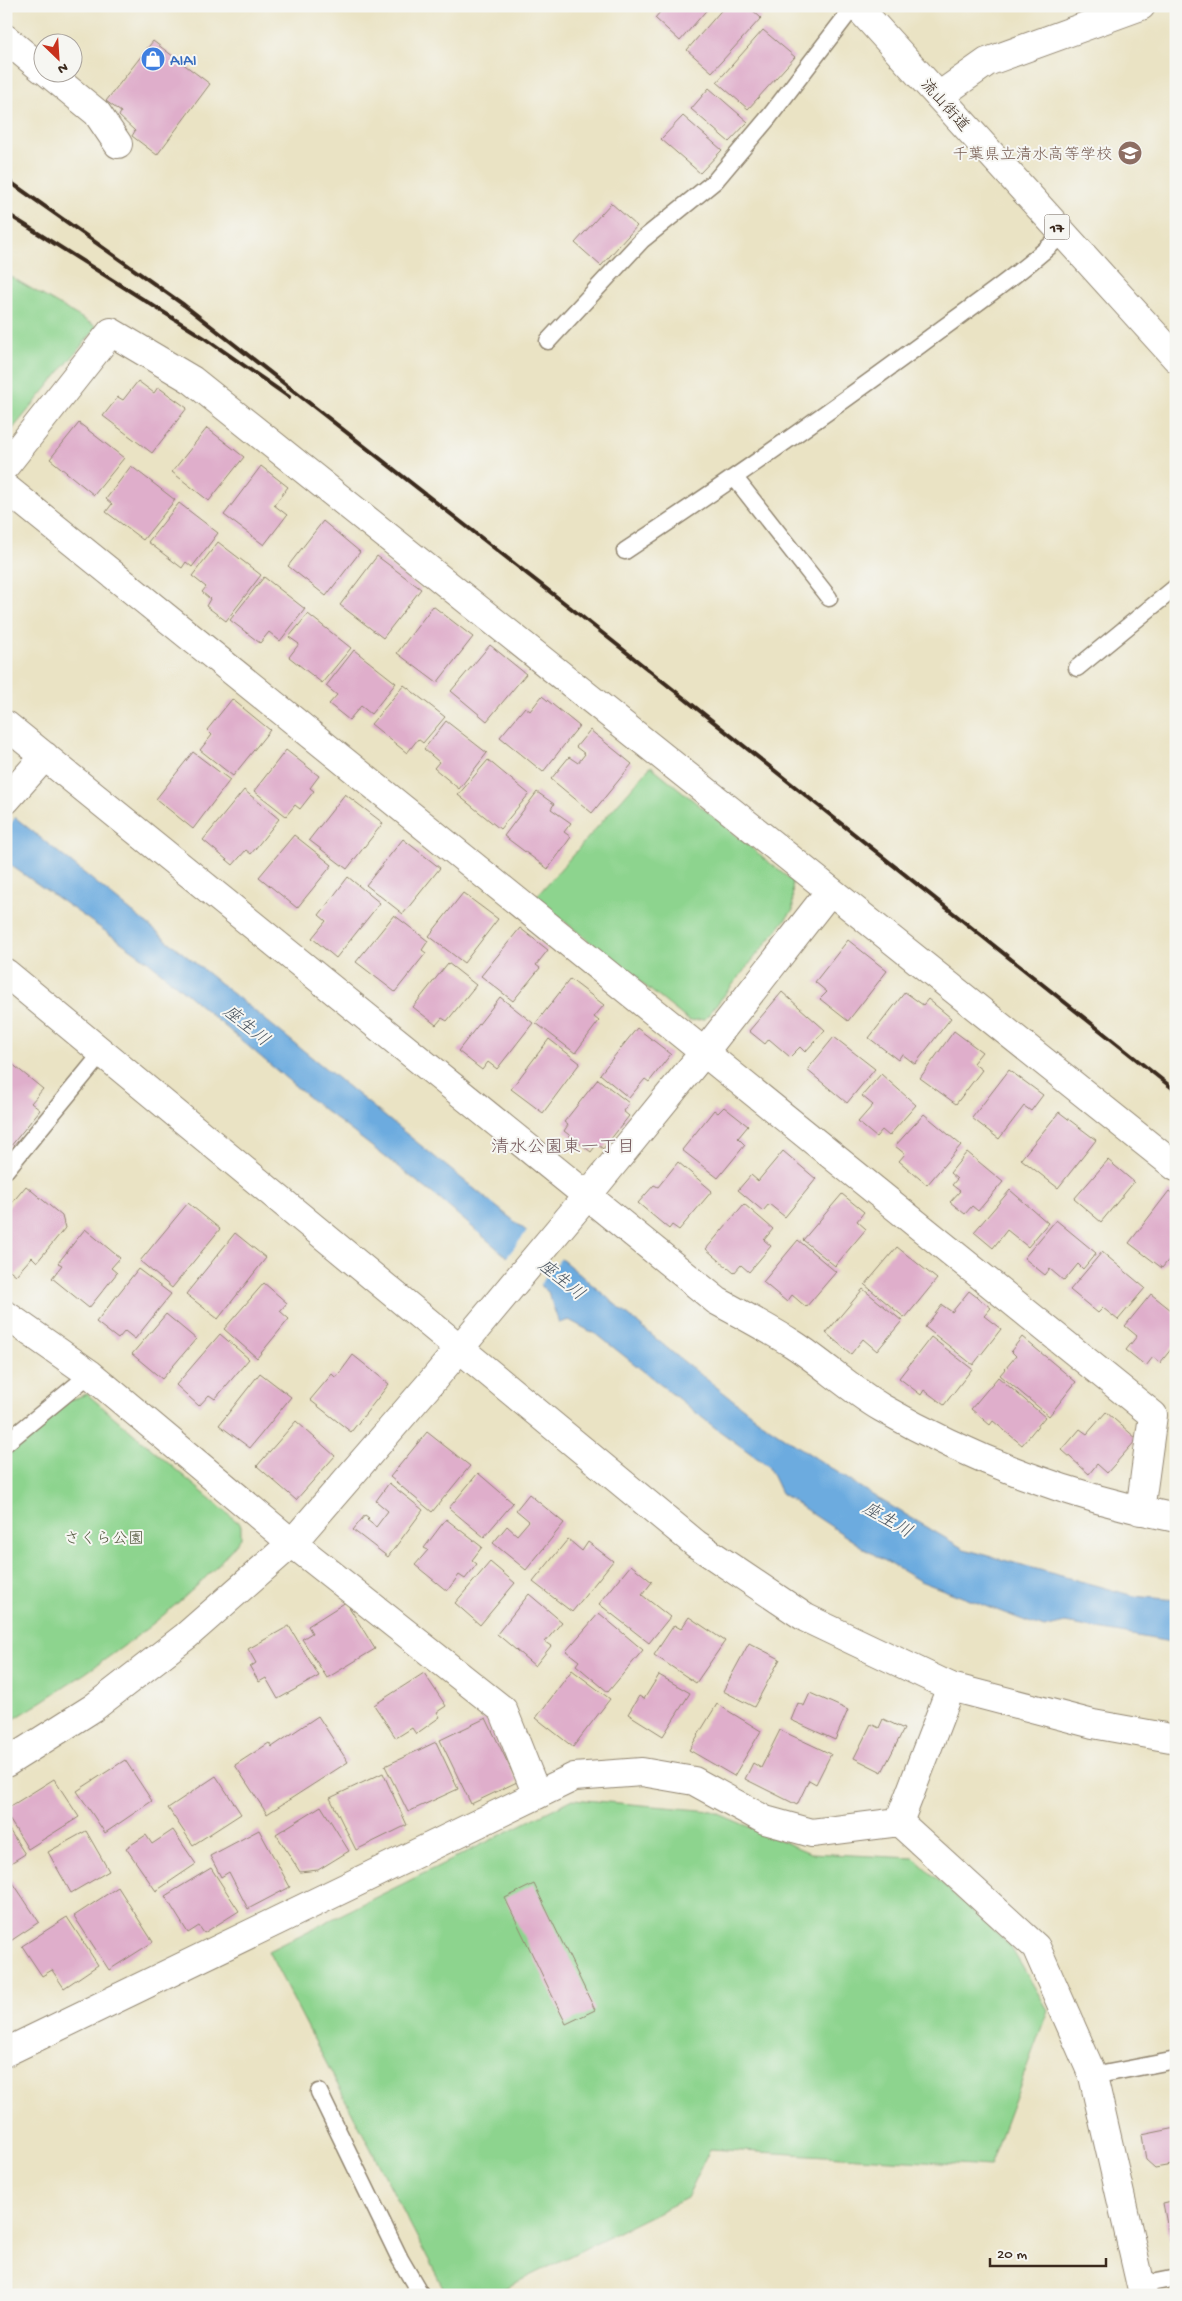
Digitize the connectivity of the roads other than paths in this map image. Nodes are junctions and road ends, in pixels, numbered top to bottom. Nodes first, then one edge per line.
1 (856, 6) edge
2 (1141, 6) edge
3 (6, 39) edge
4 (32, 61) edge
5 (59, 82) edge
6 (939, 96) junction
7 (118, 144) dead end
8 (1063, 234) junction
9 (548, 340) dead end
10 (1176, 358) edge
11 (6, 465) edge
12 (735, 478) junction
13 (6, 488) edge
14 (625, 551) dead end
15 (1176, 587) edge
16 (829, 598) dead end
17 (1077, 668) dead end
18 (6, 725) edge
19 (45, 756) junction
20 (15, 790) edge
21 (830, 891) junction
22 (6, 973) edge
23 (705, 1051) junction
24 (102, 1053) junction
25 (1176, 1167) edge
26 (6, 1170) edge
27 (587, 1196) junction
28 (6, 1315) edge
29 (460, 1348) junction
30 (90, 1374) junction
31 (6, 1443) edge
32 (1140, 1511) junction
33 (1176, 1518) edge
34 (292, 1543) junction
35 (951, 1687) junction
36 (1176, 1739) edge
37 (6, 1763) edge
38 (537, 1795) junction
39 (899, 1822) junction
40 (6, 2052) edge
41 (1176, 2060) edge
42 (1093, 2076) junction
43 (319, 2092) dead end
44 (1176, 2278) edge
45 (1142, 2290) edge
46 (421, 2295) edge

1 - 6 street, 流山街道 / 17
1 - 9 lane
2 - 6 street
3 - 4 street
5 - 7 street
6 - 8 street, 流山街道 / 17
8 - 10 street, 流山街道 / 17
8 - 12 lane
11 - 21 street
12 - 14 lane
12 - 16 lane
13 - 23 street
15 - 17 lane
18 - 19 street
19 - 20 street
19 - 27 street
21 - 23 street
21 - 25 street
22 - 24 street
23 - 27 street
23 - 32 street
24 - 26 lane
24 - 29 street
27 - 29 street
27 - 32 street
28 - 30 street
29 - 34 street
29 - 35 street
30 - 31 lane
30 - 34 street
32 - 33 street
34 - 37 street
34 - 38 street
35 - 36 street
35 - 39 street
38 - 39 street
38 - 40 street
39 - 42 street
41 - 42 lane
42 - 45 street
43 - 46 lane
44 - 45 lane

